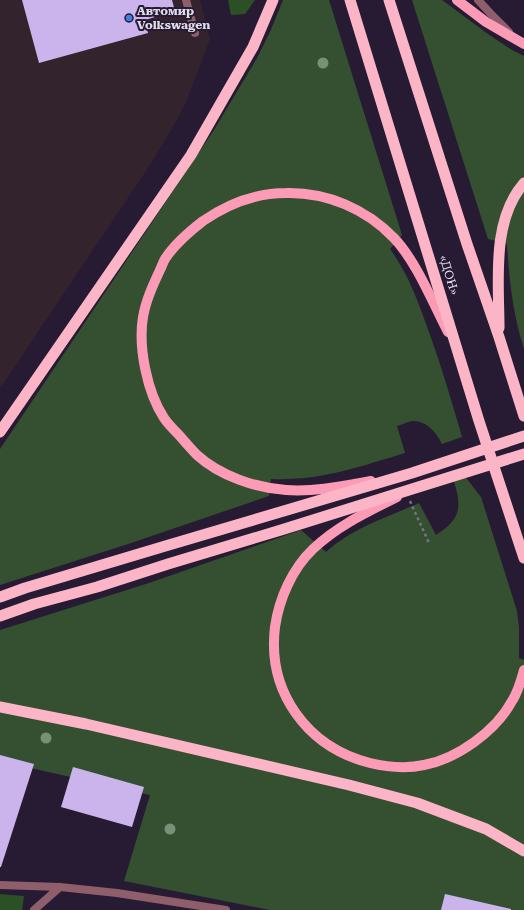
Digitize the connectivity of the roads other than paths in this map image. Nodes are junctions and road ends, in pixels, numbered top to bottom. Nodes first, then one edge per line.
1 (186, 0) edge
2 (273, 0) edge
3 (350, 0) edge
4 (389, 0) edge
5 (457, 0) edge
6 (478, 0) edge
7 (196, 33) dead end
8 (524, 44) edge
9 (524, 183) edge
10 (499, 337) junction
11 (459, 352) junction
12 (524, 416) edge
13 (0, 432) edge
14 (524, 436) edge
15 (524, 454) edge
16 (412, 473) junction
17 (418, 487) junction
18 (524, 557) edge
19 (524, 562) edge
20 (0, 597) edge
21 (0, 616) edge
22 (524, 670) edge
23 (0, 707) edge
24 (524, 851) edge
25 (0, 885) edge
26 (60, 887) junction
27 (34, 910) edge
28 (226, 910) edge

1 - 7 street
2 - 13 highway
3 - 11 highway, «ДОН»
4 - 10 highway
5 - 8 main road
6 - 8 street
9 - 10 highway
10 - 12 highway
11 - 16 main road
11 - 18 highway, «ДОН»
14 - 16 highway
15 - 17 highway
16 - 20 highway
17 - 21 highway
17 - 22 main road
18 - 19 main road
23 - 24 highway
25 - 26 street
26 - 27 street
26 - 28 street

